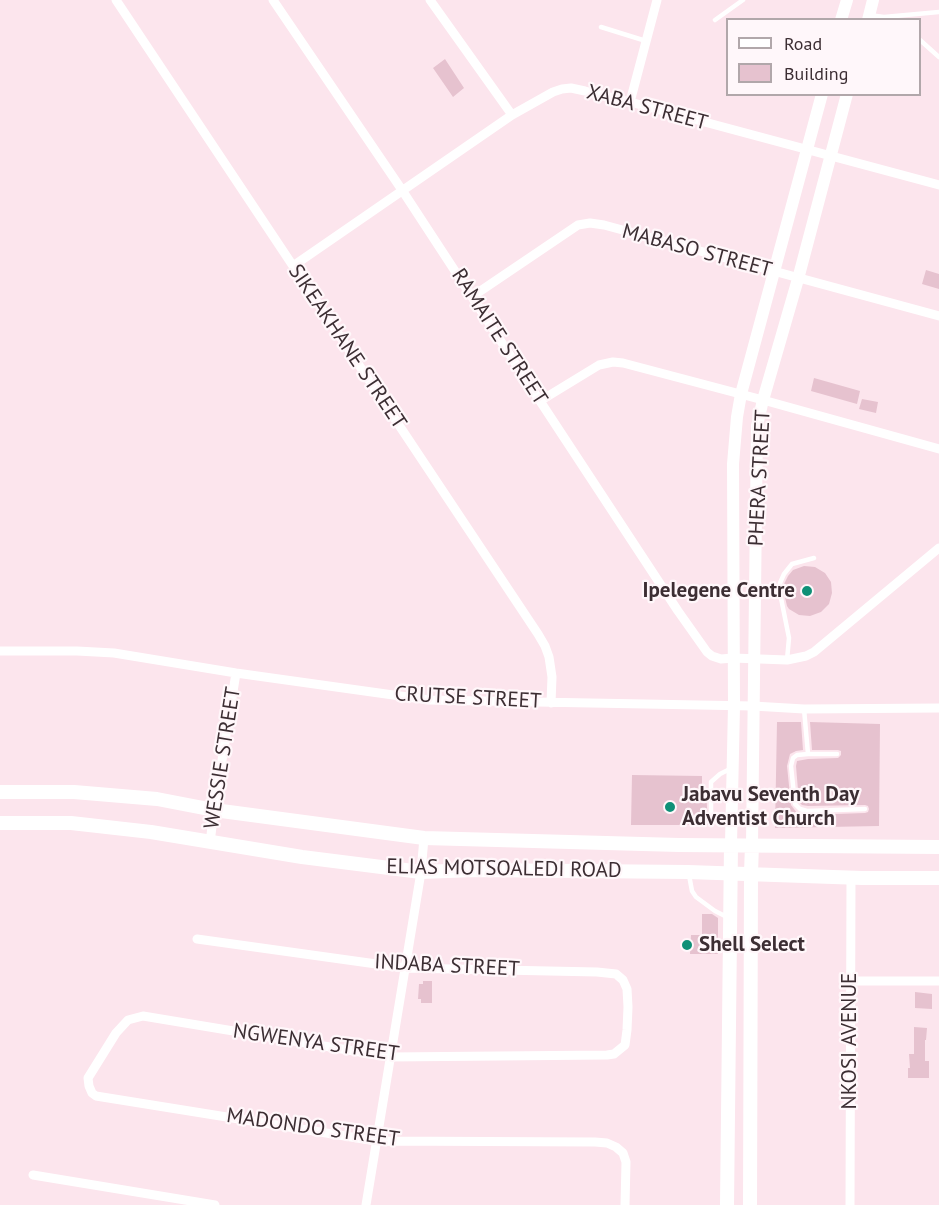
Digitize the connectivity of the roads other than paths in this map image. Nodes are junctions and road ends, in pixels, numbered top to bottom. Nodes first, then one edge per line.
1 (116, 0) edge
2 (273, 0) edge
3 (430, 0) edge
4 (657, 0) edge
5 (743, 0) edge
6 (838, 0) edge
7 (847, 0) edge
8 (873, 0) edge
9 (939, 12) edge
10 (869, 17) edge
11 (842, 18) edge
12 (895, 18) edge
13 (715, 21) dead end
14 (601, 27) dead end
15 (646, 40) junction
16 (921, 41) edge
17 (939, 57) edge
18 (821, 96) edge
19 (846, 96) edge
20 (630, 102) junction
21 (512, 115) junction
22 (807, 150) junction
23 (831, 157) junction
24 (939, 185) edge
25 (402, 190) junction
26 (293, 266) junction
27 (773, 272) junction
28 (798, 279) junction
29 (472, 296) junction
30 (939, 316) edge
31 (741, 394) junction
32 (763, 400) junction
33 (540, 401) junction
34 (939, 449) edge
35 (939, 548) edge
36 (814, 558) dead end
37 (0, 651) edge
38 (733, 658) junction
39 (755, 658) junction
40 (787, 660) junction
41 (236, 673) junction
42 (551, 703) junction
43 (734, 706) junction
44 (753, 706) junction
45 (939, 708) edge
46 (804, 709) junction
47 (808, 754) junction
48 (837, 754) dead end
49 (733, 768) junction
50 (0, 792) edge
51 (865, 809) dead end
52 (214, 810) junction
53 (711, 813) dead end
54 (0, 823) edge
55 (424, 838) junction
56 (210, 843) junction
57 (731, 844) junction
58 (752, 845) junction
59 (939, 847) edge
60 (681, 861) junction
61 (421, 872) junction
62 (731, 873) junction
63 (751, 873) junction
64 (851, 877) junction
65 (939, 878) edge
66 (731, 918) junction
67 (197, 939) dead end
68 (730, 965) junction
69 (750, 965) junction
70 (405, 968) junction
71 (850, 981) junction
72 (939, 981) edge
73 (620, 1051) joint
74 (390, 1057) junction
75 (88, 1086) joint
76 (376, 1141) junction
77 (33, 1175) dead end
78 (215, 1205) edge
79 (366, 1205) edge
80 (625, 1205) edge
81 (727, 1205) edge
82 (750, 1205) edge
83 (850, 1205) edge

1 - 26 street, SIKEAKHANE STREET
2 - 25 street, RAMAITE STREET
3 - 21 street
4 - 15 street
5 - 13 lane
6 - 7 lane
7 - 11 street
8 - 10 street
9 - 12 lane
10 - 12 lane
14 - 15 lane
15 - 20 street
16 - 17 lane
18 - 22 street, PHERA STREET
19 - 23 street, PHERA STREET
20 - 21 street, XABA STREET
20 - 22 street, XABA STREET
21 - 25 street, XABA STREET
22 - 23 street, XABA STREET
22 - 27 street, PHERA STREET
23 - 24 street, XABA STREET
23 - 28 street, PHERA STREET
25 - 26 street, XABA STREET
25 - 29 street, RAMAITE STREET
26 - 42 street, SIKEAKHANE STREET
27 - 28 street, MABASO STREET
27 - 29 street, MABASO STREET
27 - 31 street, PHERA STREET
28 - 30 street, MABASO STREET
28 - 32 street, PHERA STREET
29 - 33 street, RAMAITE STREET
31 - 32 street
31 - 33 street
31 - 38 street, PHERA STREET
32 - 34 street
32 - 39 street, PHERA STREET
33 - 38 street, RAMAITE STREET
35 - 40 street
36 - 40 lane
37 - 41 street, CRUTSE STREET
38 - 39 street, RAMAITE STREET
38 - 43 street, PHERA STREET
39 - 40 street, RAMAITE STREET
39 - 44 street, PHERA STREET
41 - 42 street, CRUTSE STREET
41 - 52 street, WESSIE STREET
42 - 43 street, CRUTSE STREET
43 - 44 street, CRUTSE STREET
43 - 49 street, PHERA STREET
44 - 46 street, CRUTSE STREET
44 - 58 street, PHERA STREET
45 - 46 street, CRUTSE STREET
46 - 47 lane
47 - 48 lane
47 - 51 lane
49 - 53 lane
49 - 57 street, PHERA STREET
50 - 52 main road, ELIAS MOTSOALEDI ROAD
52 - 55 main road, ELIAS MOTSOALEDI ROAD
52 - 56 street, WESSIE STREET
54 - 56 main road, ELIAS MOTSOALEDI ROAD
55 - 60 main road, ELIAS MOTSOALEDI ROAD
55 - 61 street
56 - 61 main road, ELIAS MOTSOALEDI ROAD
57 - 58 main road, ELIAS MOTSOALEDI ROAD
57 - 60 main road, ELIAS MOTSOALEDI ROAD
57 - 62 main road, PHERA STREET
58 - 59 main road, ELIAS MOTSOALEDI ROAD
58 - 63 main road, PHERA STREET
60 - 61 main road, ELIAS MOTSOALEDI ROAD
60 - 62 main road, ELIAS MOTSOALEDI ROAD
60 - 66 lane
61 - 70 street
62 - 63 main road, ELIAS MOTSOALEDI ROAD
62 - 66 main road, PHERA STREET
63 - 64 main road, ELIAS MOTSOALEDI ROAD
63 - 69 main road, PHERA STREET
64 - 65 main road, ELIAS MOTSOALEDI ROAD
64 - 71 street, NKOSI AVENUE
66 - 68 main road, PHERA STREET
67 - 70 street, INDABA STREET
68 - 69 main road
68 - 81 main road, PHERA STREET
69 - 82 main road, PHERA STREET
70 - 73 street, INDABA STREET
70 - 74 street
71 - 72 street
71 - 83 street, NKOSI AVENUE
73 - 74 street, NGWENYA STREET
74 - 75 street, NGWENYA STREET
74 - 76 street
75 - 76 street, MADONDO STREET
76 - 79 street
76 - 80 street, MADONDO STREET
77 - 78 street

